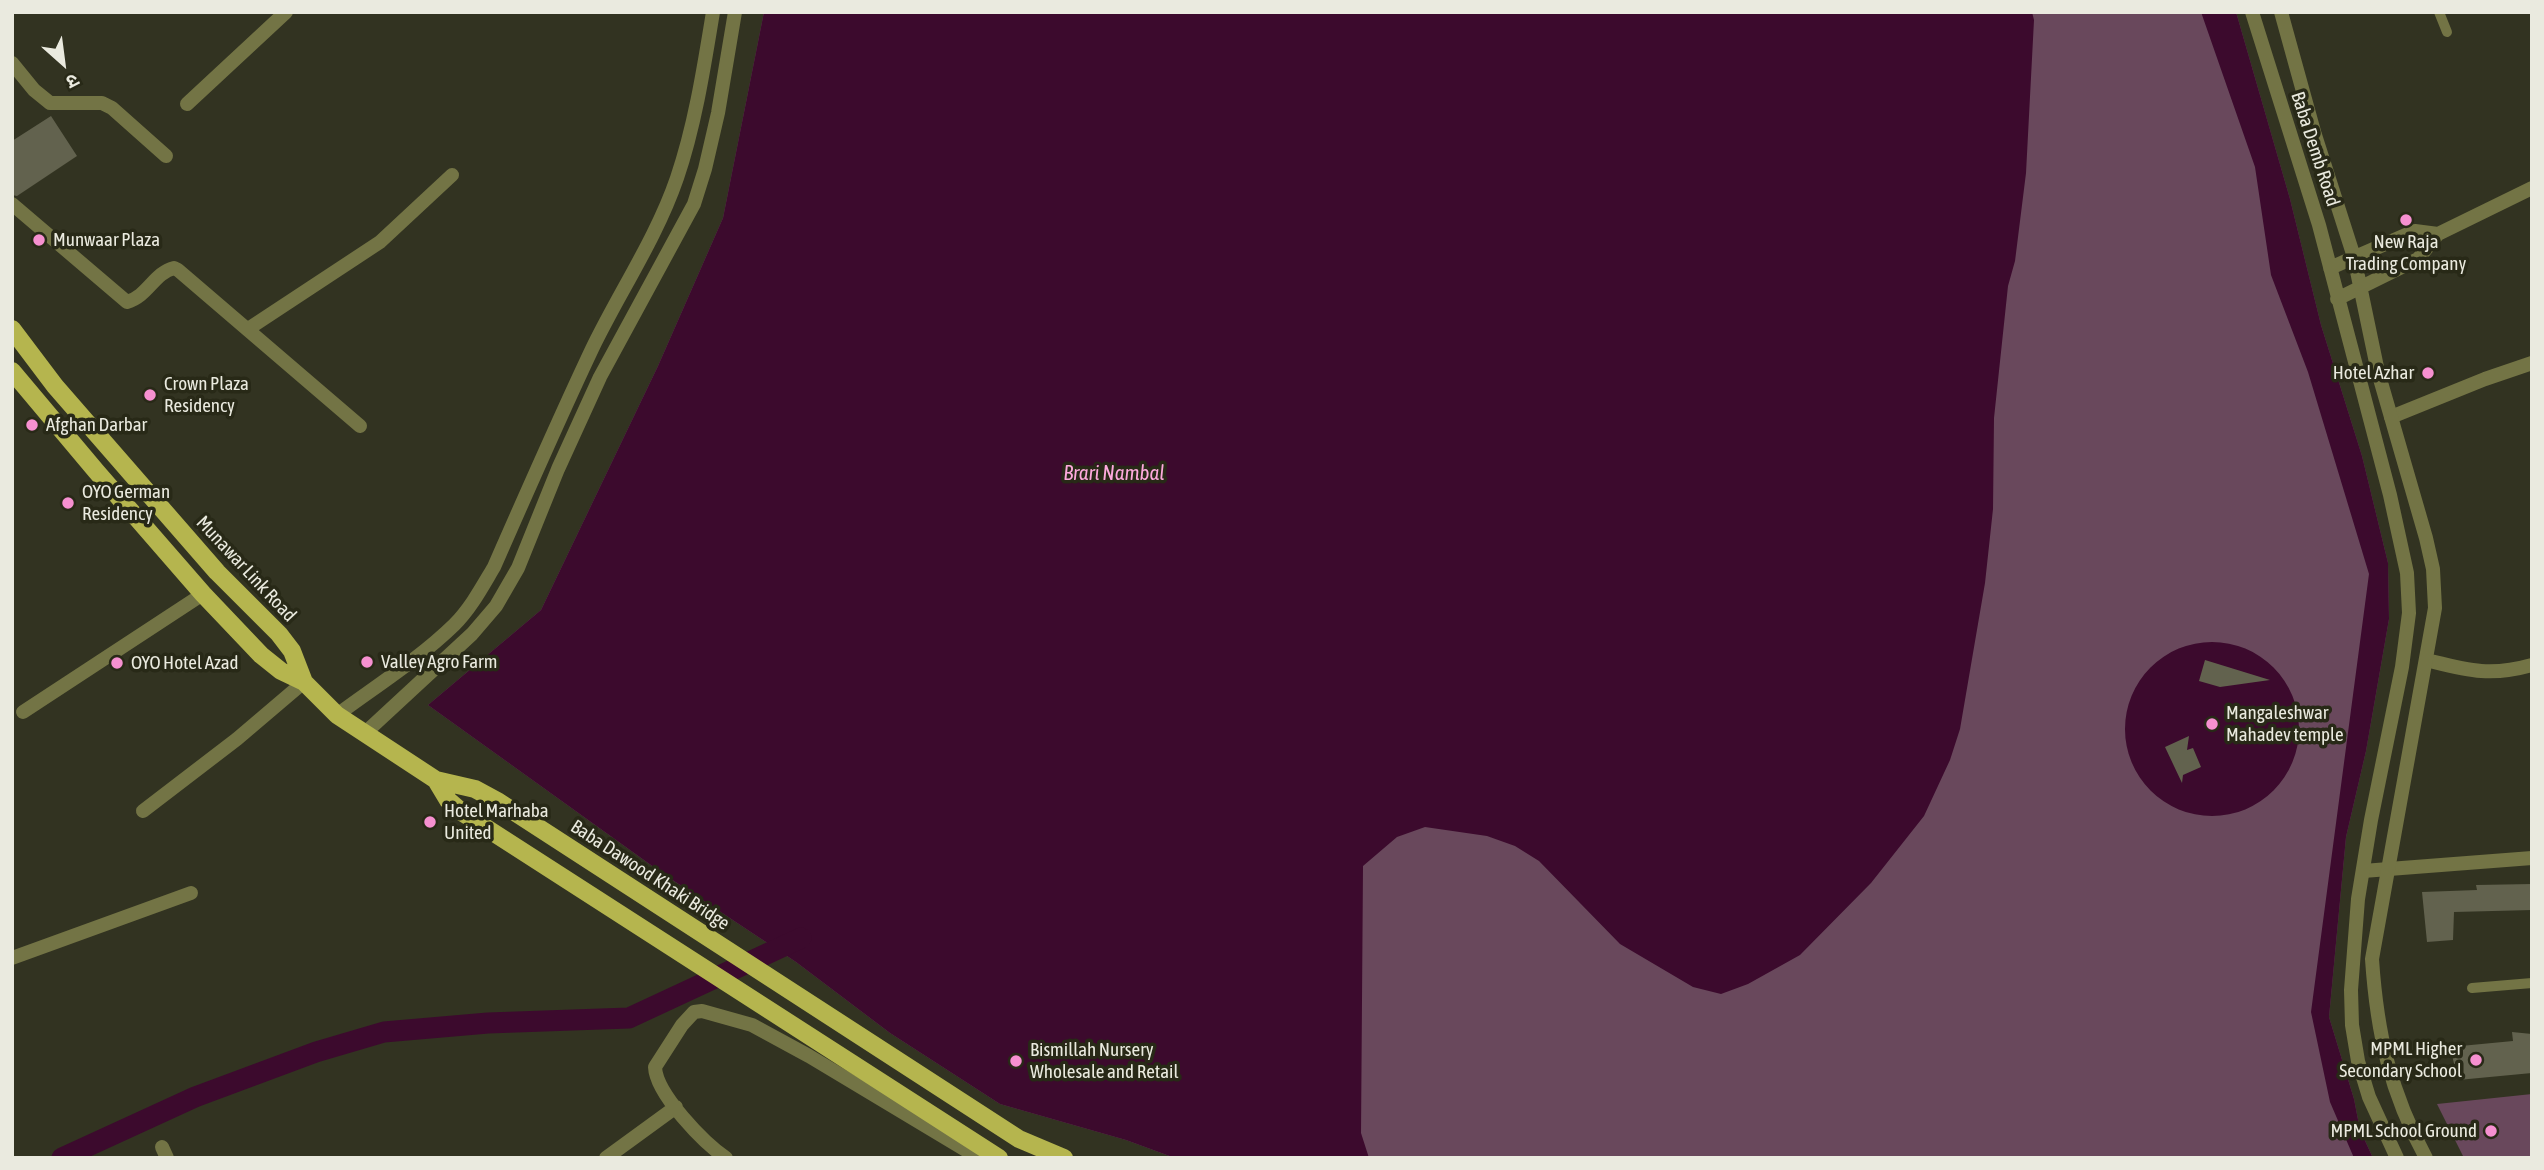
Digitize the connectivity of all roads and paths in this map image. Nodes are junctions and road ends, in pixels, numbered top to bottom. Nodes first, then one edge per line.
1 (286, 12) edge
2 (713, 12) edge
3 (735, 12) edge
4 (2252, 12) edge
5 (2281, 12) edge
6 (2439, 12) edge
7 (2447, 32) dead end
8 (705, 62) junction
9 (12, 63) edge
10 (726, 66) junction
11 (187, 104) dead end
12 (166, 156) dead end
13 (452, 175) dead end
14 (2532, 188) edge
15 (12, 204) edge
16 (2438, 234) junction
17 (2354, 257) junction
18 (2330, 268) junction
19 (2361, 288) junction
20 (2337, 299) junction
21 (12, 329) edge
22 (248, 330) junction
23 (2532, 363) edge
24 (12, 372) edge
25 (2391, 417) junction
26 (360, 426) dead end
27 (203, 594) junction
28 (2426, 660) junction
29 (2532, 665) edge
30 (304, 682) junction
31 (23, 712) dead end
32 (337, 715) junction
33 (365, 733) junction
34 (436, 780) junction
35 (142, 811) dead end
36 (2532, 858) edge
37 (2387, 868) junction
38 (2363, 871) junction
39 (191, 892) dead end
40 (12, 958) edge
41 (2532, 983) edge
42 (2472, 988) dead end
43 (676, 1107) junction
44 (606, 1158) edge
45 (726, 1158) edge
46 (979, 1158) edge
47 (999, 1158) edge
48 (1064, 1158) edge
49 (2397, 1158) edge
50 (2426, 1158) edge

1 - 11 street
2 - 8 street
3 - 10 street
4 - 18 street, Baba Demb Road
5 - 17 street, Baba Demb Road
6 - 7 lane
8 - 10 street
8 - 32 street
9 - 12 street
10 - 33 street
13 - 22 street
14 - 16 street
15 - 22 street
16 - 17 street
16 - 19 street
17 - 18 street
17 - 19 street, Baba Demb Road
18 - 20 street, Baba Demb Road
19 - 20 street
19 - 25 street, Baba Demb Road
20 - 38 street, Baba Demb Road
21 - 30 main road, Munawar Link Road
22 - 26 street
23 - 25 street
24 - 27 main road, Munawar Link Road
25 - 28 street, Baba Demb Road
27 - 30 main road, Munawar Link Road
27 - 31 street
28 - 29 street
28 - 37 street, Baba Demb Road
30 - 32 main road, Munawar Link Road
30 - 35 street
32 - 33 main road, Munawar Link Road
33 - 34 main road, Munawar Link Road
34 - 47 main road
34 - 48 main road, Baba Dawood Khaki Bridge
36 - 37 street
37 - 38 street
37 - 50 street, Baba Demb Road
38 - 49 street, Baba Demb Road
39 - 40 street
41 - 42 lane
43 - 44 street
43 - 45 street
43 - 46 street

